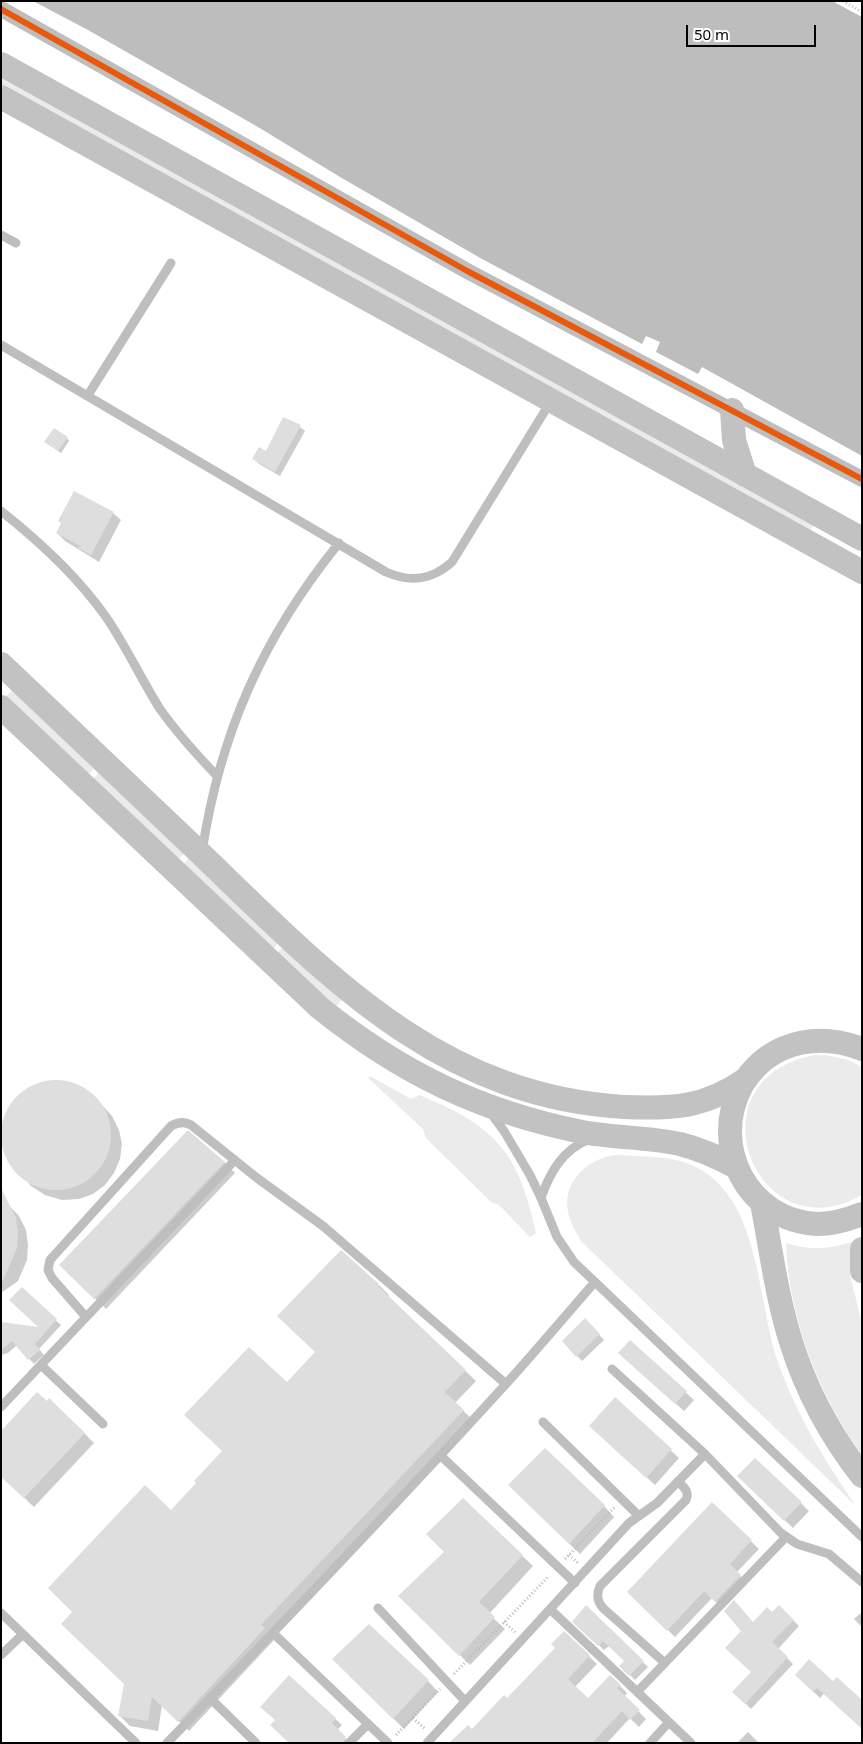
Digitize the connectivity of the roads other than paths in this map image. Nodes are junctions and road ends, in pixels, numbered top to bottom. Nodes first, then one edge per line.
1 (1, 9) edge
2 (1, 64) edge
3 (1, 98) edge
4 (1, 235) edge
5 (16, 243) dead end
6 (171, 263) dead end
7 (1, 345) edge
8 (88, 396) junction
9 (551, 401) junction
10 (732, 410) junction
11 (745, 475) junction
12 (862, 479) edge
13 (1, 511) edge
14 (862, 539) edge
15 (338, 543) junction
16 (823, 551) junction
17 (862, 554) edge
18 (862, 572) edge
19 (1, 664) edge
20 (1, 708) edge
21 (217, 776) junction
22 (201, 854) junction
23 (347, 1030) junction
24 (862, 1050) edge
25 (746, 1079) junction
26 (511, 1085) junction
27 (485, 1106) junction
28 (600, 1135) junction
29 (235, 1160) junction
30 (736, 1167) junction
31 (542, 1198) junction
32 (762, 1203) junction
33 (862, 1214) edge
34 (862, 1249) edge
35 (862, 1271) edge
36 (595, 1282) junction
37 (86, 1317) junction
38 (41, 1365) junction
39 (612, 1369) dead end
40 (506, 1384) junction
41 (1, 1407) edge
42 (543, 1422) dead end
43 (103, 1424) dead end
44 (704, 1454) junction
45 (440, 1455) junction
46 (862, 1476) edge
47 (678, 1481) junction
48 (639, 1516) junction
49 (786, 1537) junction
50 (862, 1537) edge
51 (862, 1582) edge
52 (575, 1583) junction
53 (378, 1608) dead end
54 (550, 1609) junction
55 (1, 1613) edge
56 (273, 1633) junction
57 (23, 1634) junction
58 (1, 1655) edge
59 (665, 1663) junction
60 (638, 1692) junction
61 (210, 1698) junction
62 (466, 1701) junction
63 (669, 1722) junction
64 (368, 1724) junction
65 (392, 1740) edge
66 (136, 1743) edge
67 (167, 1743) edge
68 (256, 1743) edge
69 (348, 1743) edge
70 (427, 1743) edge
71 (650, 1743) edge
72 (691, 1743) edge

1 - 10 street
2 - 11 main road
3 - 9 main road
4 - 5 lane
6 - 8 lane
7 - 8 lane
8 - 15 lane
9 - 15 lane
9 - 16 main road
10 - 11 main road
10 - 12 street
11 - 14 main road
13 - 21 lane
15 - 21 lane
16 - 17 main road
16 - 18 main road
19 - 22 main road
20 - 23 main road
21 - 22 lane
22 - 26 main road
23 - 26 main road
23 - 27 main road
24 - 25 main road
25 - 26 main road
25 - 30 main road
27 - 28 main road
27 - 31 lane
28 - 30 main road
28 - 31 lane
29 - 37 lane
29 - 37 lane
29 - 40 lane
30 - 32 main road
31 - 36 lane
32 - 33 main road
32 - 46 main road
34 - 35 main road
36 - 40 lane
36 - 50 lane
37 - 38 lane
38 - 41 lane
38 - 43 lane
39 - 44 lane
40 - 45 lane
42 - 48 lane
44 - 47 lane
44 - 49 lane
45 - 52 lane
45 - 56 lane
47 - 48 lane
47 - 59 lane
48 - 52 lane
49 - 51 lane
49 - 59 lane
52 - 54 lane
53 - 62 lane
54 - 60 lane
54 - 62 lane
55 - 57 lane
56 - 61 lane
56 - 64 lane
57 - 58 lane
57 - 66 lane
59 - 60 lane
60 - 63 lane
61 - 67 lane
61 - 68 lane
62 - 70 lane
63 - 71 lane
63 - 72 lane
64 - 65 lane
64 - 69 lane

